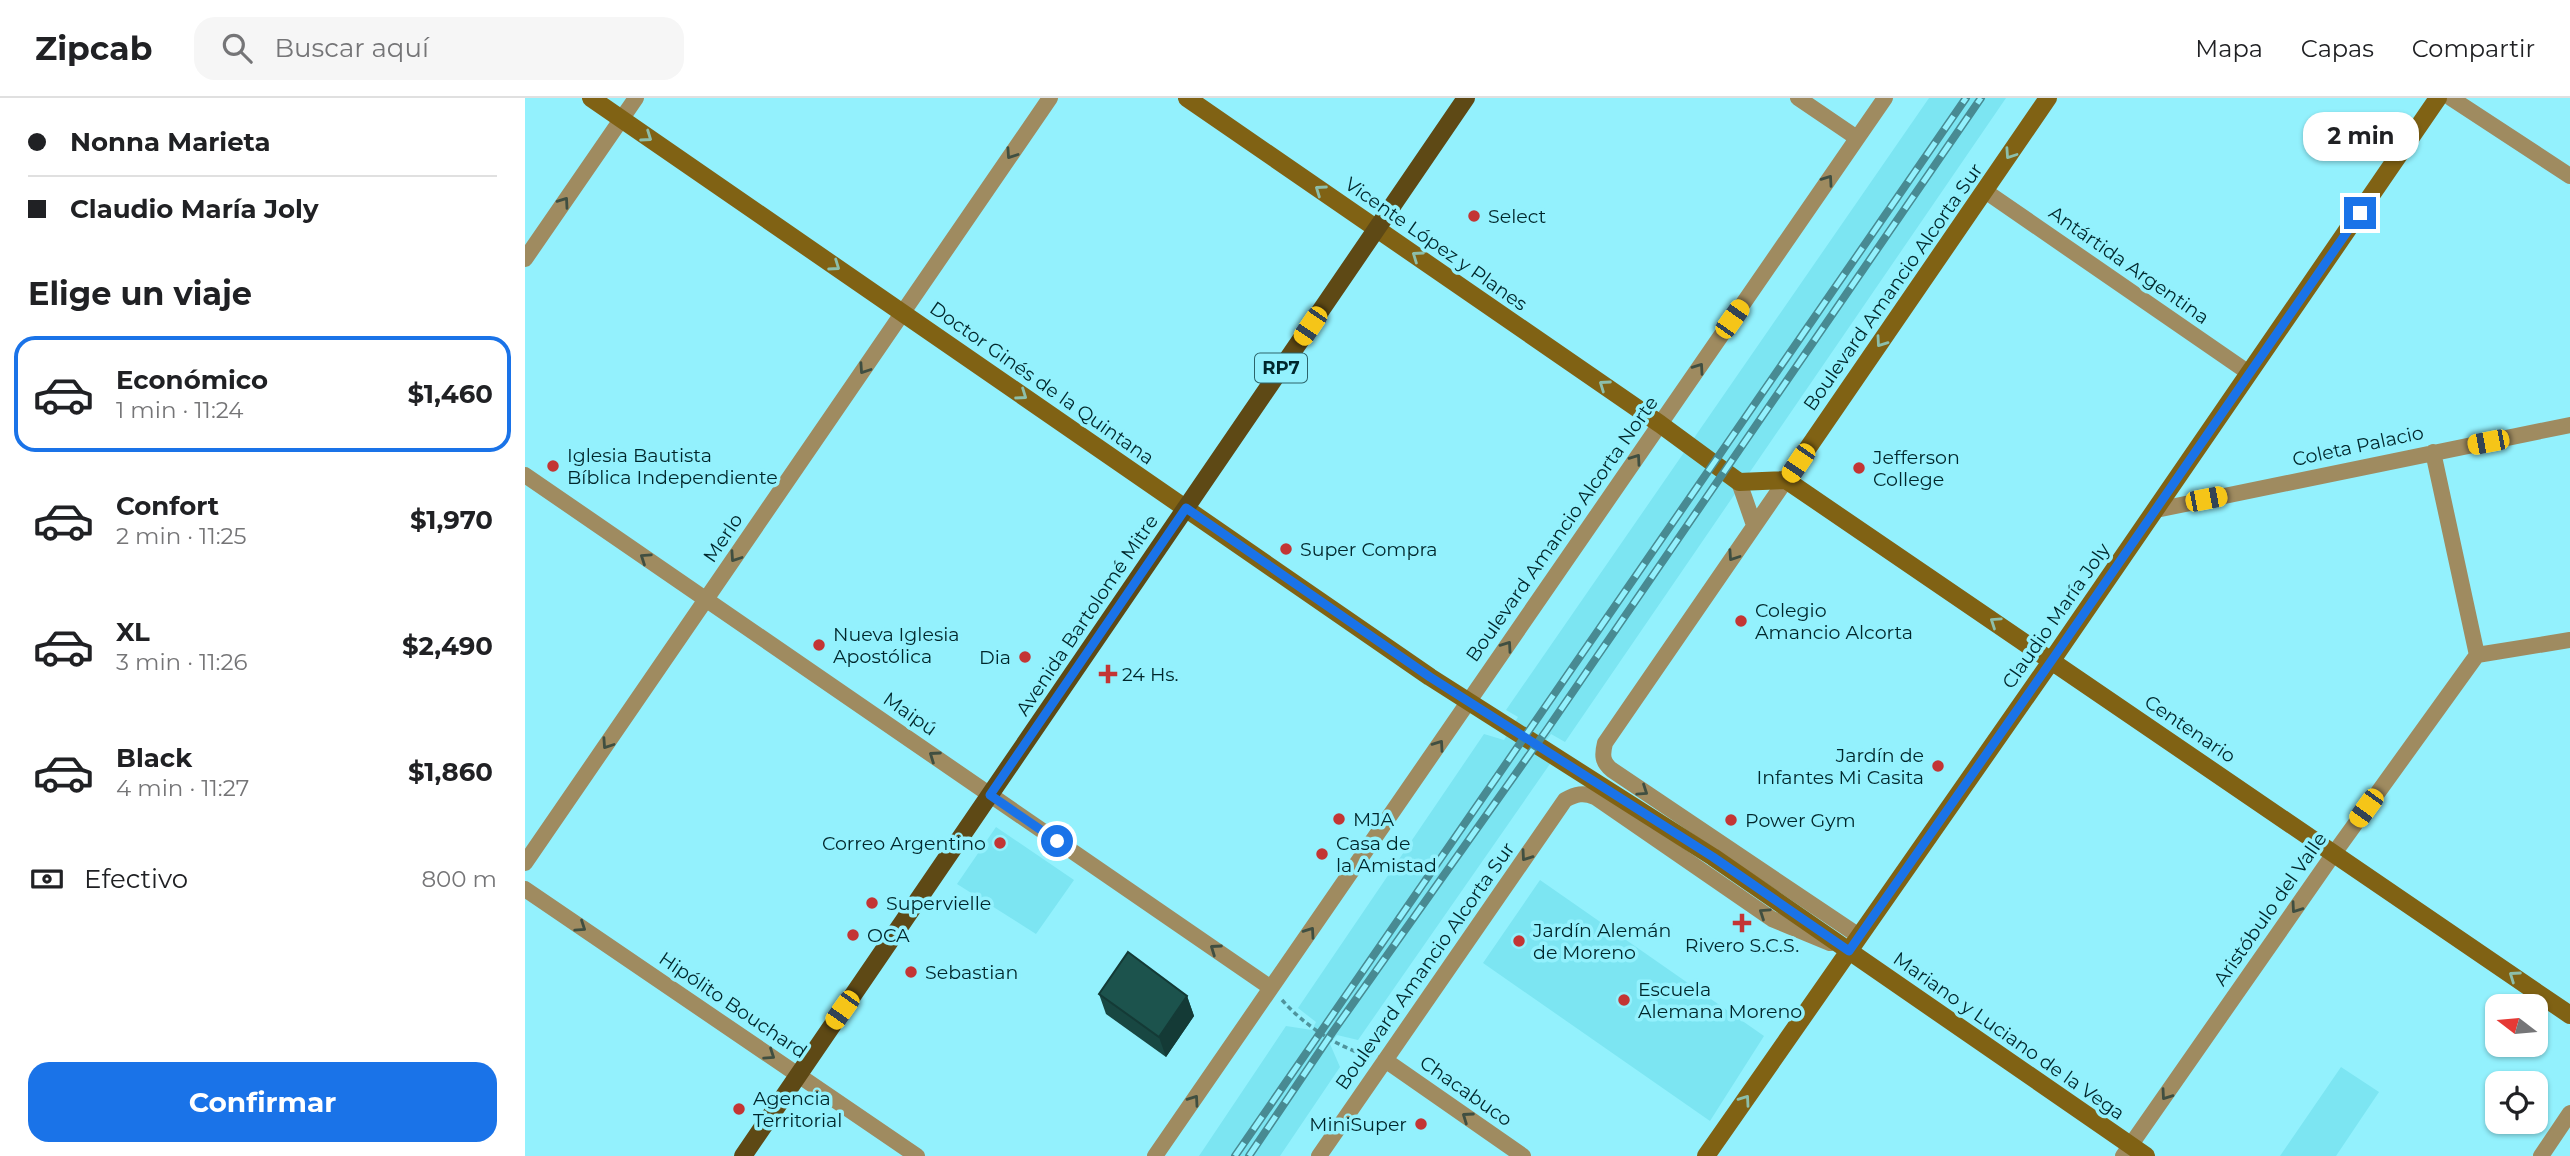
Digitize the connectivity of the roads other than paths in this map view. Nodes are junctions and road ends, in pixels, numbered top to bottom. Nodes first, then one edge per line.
1 (591, 98) edge
2 (636, 98) edge
3 (1050, 98) edge
4 (1187, 98) edge
5 (1466, 98) edge
6 (1798, 98) edge
7 (1885, 98) edge
8 (2048, 98) edge
9 (2438, 98) edge
10 (2451, 98) edge
11 (621, 119) junction
12 (1857, 138) junction
13 (2570, 176) edge
14 (1985, 191) junction
15 (1377, 228) junction
16 (525, 259) edge
17 (902, 313) junction
18 (2249, 373) junction
19 (1660, 424) junction
20 (2570, 425) edge
21 (2433, 452) junction
22 (525, 475) edge
23 (1786, 480) junction
24 (1739, 482) junction
25 (1186, 508) junction
26 (2155, 510) junction
27 (1754, 524) junction
28 (706, 600) junction
29 (2570, 640) edge
30 (2477, 654) junction
31 (2052, 660) junction
32 (1468, 702) junction
33 (1605, 743) joint
34 (1582, 774) joint
35 (990, 795) junction
36 (1565, 800) joint
37 (2335, 852) junction
38 (525, 863) edge
39 (525, 889) edge
40 (1854, 944) junction
41 (1271, 988) junction
42 (2570, 1015) edge
43 (1385, 1060) junction
44 (798, 1074) junction
45 (2570, 1113) edge
46 (2127, 1151) edge
47 (743, 1156) edge
48 (918, 1156) edge
49 (1155, 1156) edge
50 (1319, 1156) edge
51 (1523, 1156) edge
52 (1706, 1156) edge
53 (2146, 1156) edge
54 (2541, 1156) edge

1 - 11 street, Doctor Ginés de la Quintana
2 - 11 street
3 -> 17 street, Merlo
15 -> 4 street, Vicente López y Planes
5 - 15 main road, Avenida Bartolomé Mitre / RP7
6 - 12 street
7 - 12 street, Boulevard Amancio Alcorta Norte
8 -> 14 street, Boulevard Amancio Alcorta Sur
9 - 18 street, Claudio María Joly
10 - 13 street
16 -> 11 street
11 -> 17 street, Doctor Ginés de la Quintana
19 -> 12 street, Boulevard Amancio Alcorta Norte
14 - 18 street, Antártida Argentina
14 -> 23 street, Boulevard Amancio Alcorta Sur
19 -> 15 street, Vicente López y Planes
15 - 25 main road, Avenida Bartolomé Mitre / RP7
17 -> 25 street, Doctor Ginés de la Quintana
17 -> 28 street, Merlo
18 - 26 street, Claudio María Joly
19 - 24 street, Vicente López y Planes
32 -> 19 street, Boulevard Amancio Alcorta Norte
20 - 21 street, Coleta Palacio
21 - 26 street, Coleta Palacio
21 - 30 street
28 -> 22 street, Maipú
23 - 24 street
23 - 27 street, Boulevard Amancio Alcorta Sur
31 -> 23 street, Centenario
24 - 27 street
25 - 32 street, Doctor Ginés de la Quintana
25 - 35 main road, Avenida Bartolomé Mitre / RP7
26 - 31 street, Claudio María Joly
27 -> 33 street, Boulevard Amancio Alcorta Sur
35 -> 28 street, Maipú
28 -> 38 street, Merlo
29 - 30 street
30 - 37 street, Aristóbulo del Valle
31 - 37 street, Centenario
31 - 40 street, Claudio María Joly
32 - 34 street, Doctor Ginés de la Quintana
41 -> 32 street, Boulevard Amancio Alcorta Norte
33 -> 40 street, Mariano y Luciano de la Vega
34 - 40 street, Mariano y Luciano de la Vega
41 -> 35 street, Maipú
35 - 44 main road, Avenida Bartolomé Mitre / RP7
40 -> 36 street, Mariano y Luciano de la Vega
36 -> 43 street, Boulevard Amancio Alcorta Sur
42 -> 37 street, Centenario
37 -> 46 street, Aristóbulo del Valle
39 -> 44 street, Hipólito Bouchard
40 - 46 street, Mariano y Luciano de la Vega
52 -> 40 street, Claudio María Joly
49 -> 41 street, Boulevard Amancio Alcorta Norte
43 - 50 street, Boulevard Amancio Alcorta Sur
51 -> 43 street, Chacabuco
44 - 47 main road, Avenida Bartolomé Mitre / RP7
44 - 48 street, Hipólito Bouchard
45 - 54 street
46 - 53 street, Mariano y Luciano de la Vega

